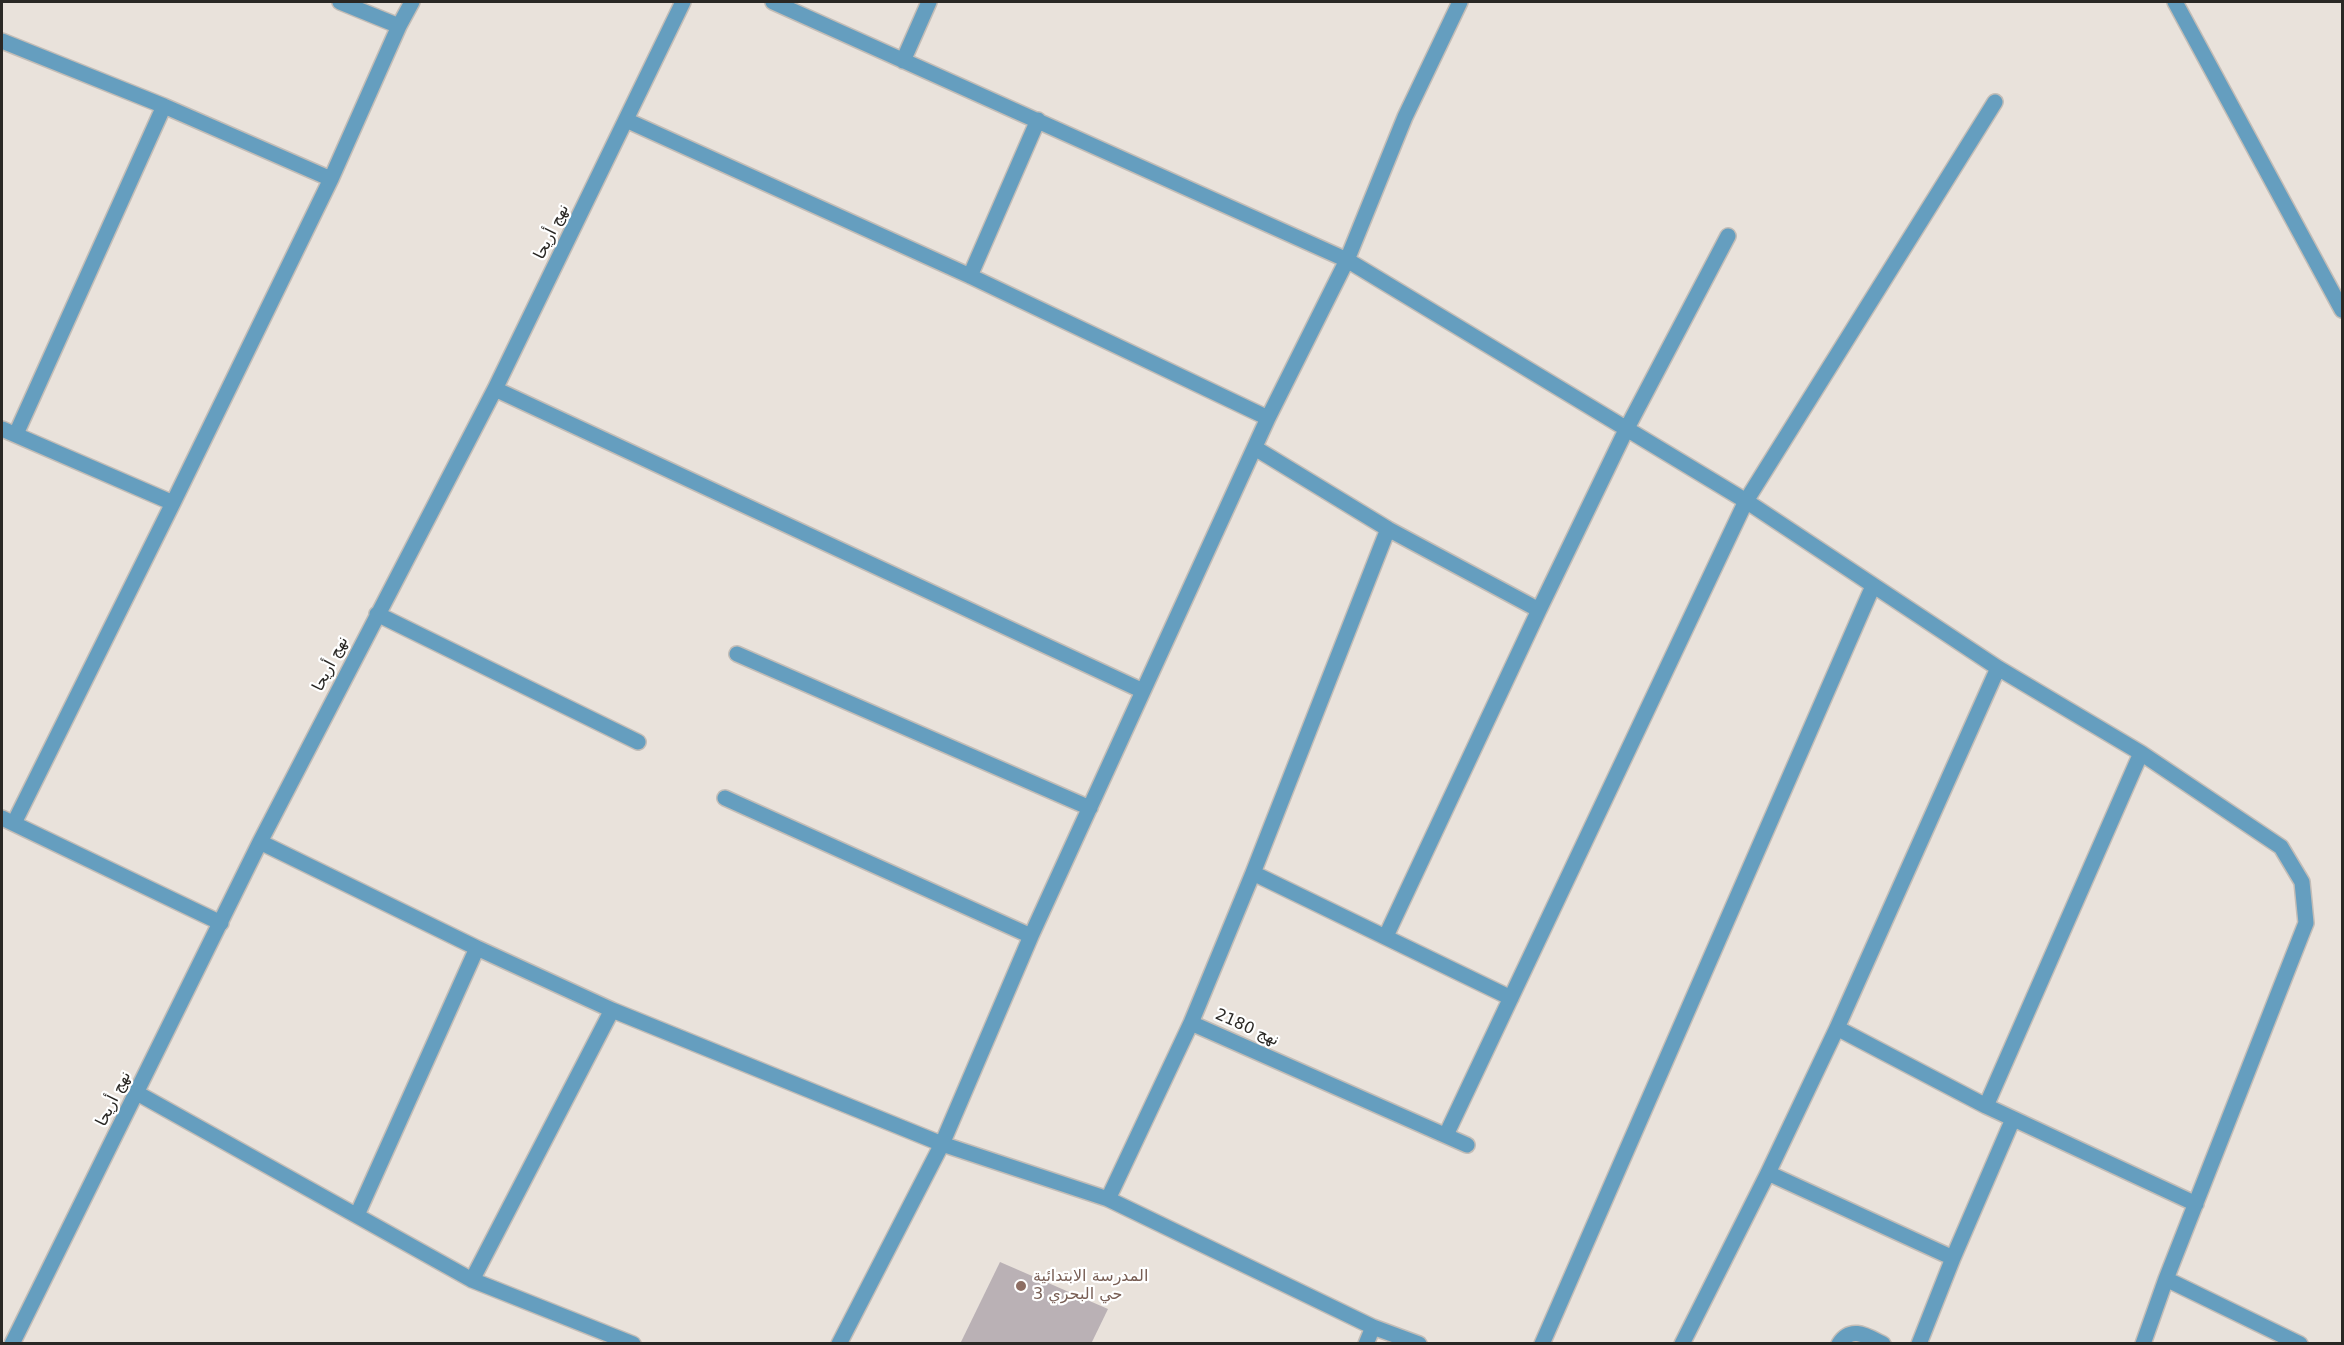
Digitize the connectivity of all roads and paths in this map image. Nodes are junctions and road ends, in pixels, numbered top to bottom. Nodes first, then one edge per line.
1 (340, 2) edge
2 (412, 2) edge
3 (682, 2) edge
4 (773, 2) edge
5 (929, 2) edge
6 (1460, 2) edge
7 (2175, 2) edge
8 (399, 26) junction
9 (2, 41) edge
10 (903, 61) junction
11 (1995, 102) dead end
12 (164, 106) junction
13 (626, 120) junction
14 (1038, 120) junction
15 (331, 179) junction
16 (1728, 236) dead end
17 (1347, 260) junction
18 (970, 276) junction
19 (2343, 310) edge
20 (495, 390) junction
21 (1268, 418) junction
22 (1626, 430) junction
23 (9, 432) edge
24 (1254, 448) junction
25 (1746, 501) junction
26 (173, 503) junction
27 (1388, 529) junction
28 (1873, 586) junction
29 (1539, 610) junction
30 (377, 615) junction
31 (737, 654) dead end
32 (1998, 668) junction
33 (1143, 691) junction
34 (638, 742) dead end
35 (2141, 753) junction
36 (725, 798) dead end
37 (1089, 808) junction
38 (8, 820) edge
39 (260, 842) junction
40 (1253, 873) junction
41 (221, 923) junction
42 (1030, 936) junction
43 (1386, 936) junction
44 (477, 948) junction
45 (1511, 998) junction
46 (612, 1010) junction
47 (1191, 1023) junction
48 (1837, 1028) junction
49 (137, 1093) junction
50 (1986, 1106) junction
51 (2013, 1119) junction
52 (1446, 1135) junction
53 (942, 1143) junction
54 (1467, 1145) dead end
55 (1768, 1173) junction
56 (1108, 1199) junction
57 (2196, 1204) junction
58 (357, 1215) junction
59 (1953, 1258) junction
60 (2166, 1279) junction
61 (472, 1280) junction
62 (1373, 1327) junction
63 (12, 1344) edge
64 (633, 1344) edge
65 (839, 1344) edge
66 (1366, 1344) edge
67 (1419, 1344) edge
68 (1542, 1344) edge
69 (1682, 1344) edge
70 (1839, 1344) edge
71 (1883, 1344) edge
72 (1919, 1344) edge
73 (2143, 1344) edge
74 (2300, 1344) edge

1 - 8 street
2 - 8 street
3 - 13 street, نهج أريحا
4 - 10 street
5 - 10 street
6 - 17 street
7 - 19 street
8 - 15 street
9 - 12 street
10 - 14 street
11 - 25 street
12 - 15 street
12 - 23 street
13 - 18 street
13 - 20 street, نهج أريحا
14 - 17 street
14 - 18 street
15 - 26 street
16 - 22 street
17 - 21 street
17 - 22 street
18 - 21 street
20 - 30 street, نهج أريحا
20 - 33 street
21 - 24 street
22 - 25 street
22 - 29 street
23 - 26 street
24 - 27 street
24 - 33 street
25 - 28 street
25 - 45 street
26 - 38 street
27 - 29 street
27 - 40 street
28 - 32 street
28 - 68 street
29 - 43 street
30 - 34 street
30 - 39 street, نهج أريحا
31 - 37 street
32 - 35 street
32 - 48 street
33 - 37 street
35 - 50 street
35 - 57 street
36 - 42 street
37 - 42 street
38 - 41 street
39 - 41 street, نهج أريحا
39 - 44 street
40 - 43 street
40 - 47 street
41 - 49 street, نهج أريحا
42 - 53 street
43 - 45 street
44 - 46 street
44 - 58 street
45 - 52 street
46 - 53 street
46 - 61 street
47 - 52 street, نهج 2180
47 - 56 street, نهج 2180
48 - 50 street
48 - 55 street
49 - 58 street
49 - 63 street, نهج أريحا
50 - 51 street
51 - 57 street
51 - 59 street
52 - 54 street, نهج 2180
53 - 56 street
53 - 65 street
55 - 59 street
55 - 69 street
56 - 62 street
57 - 60 street
58 - 61 street
59 - 72 street
60 - 73 street
60 - 74 street
61 - 64 street
62 - 66 street
62 - 67 street
70 - 71 street

